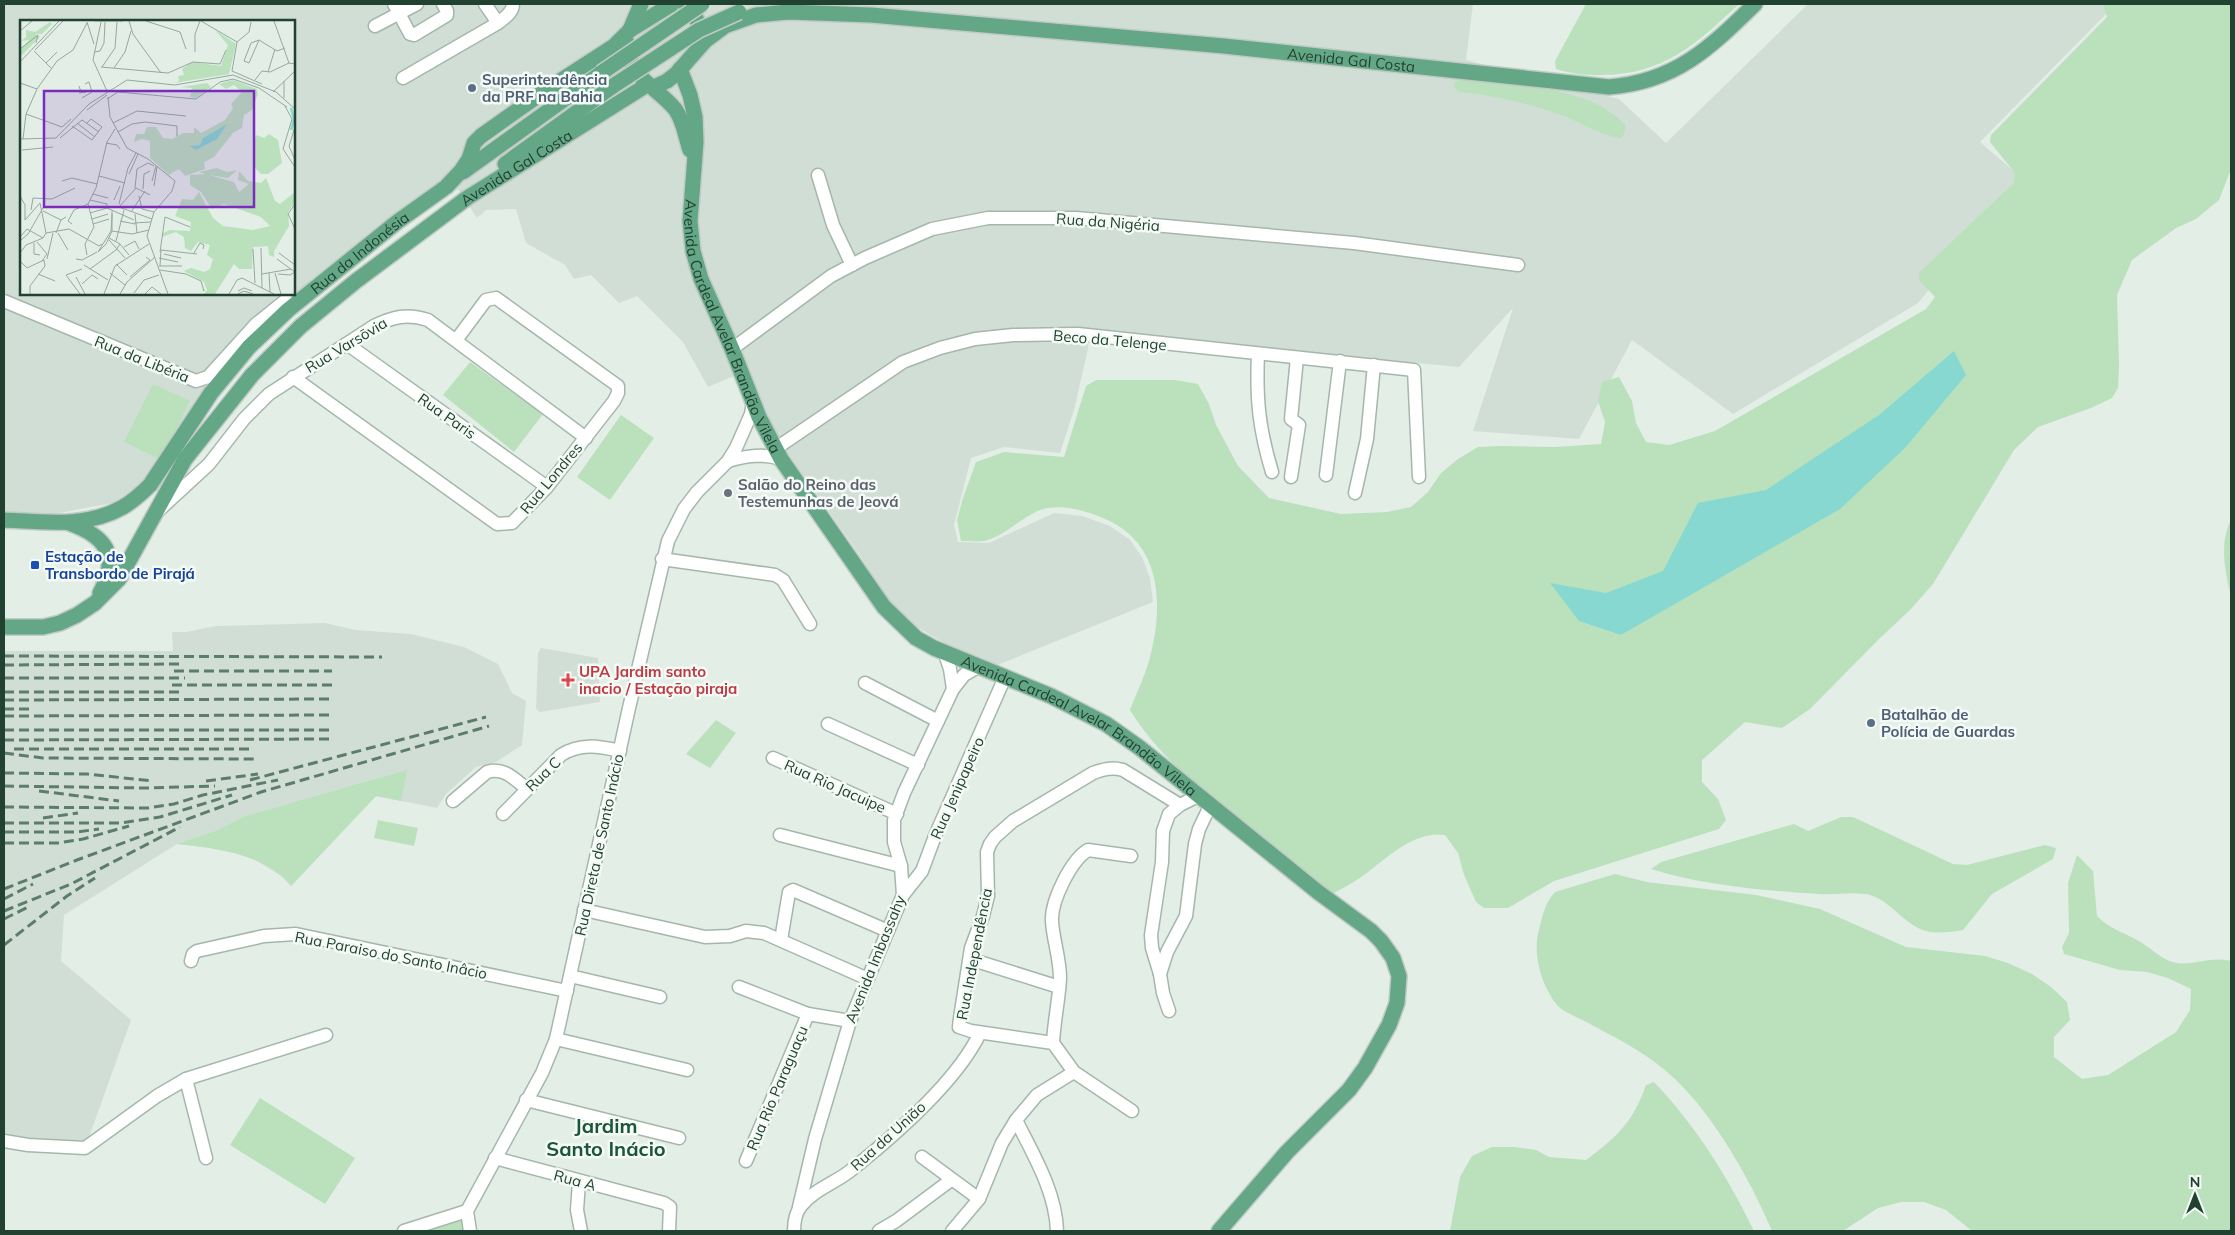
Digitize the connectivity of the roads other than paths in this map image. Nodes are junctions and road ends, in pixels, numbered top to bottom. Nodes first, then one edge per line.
1 (416, 4) edge
2 (443, 4) edge
3 (485, 4) edge
4 (641, 4) edge
5 (672, 4) edge
6 (685, 4) edge
7 (702, 4) edge
8 (1754, 4) edge
9 (512, 5) edge
10 (397, 9) edge
11 (922, 20) junction
12 (498, 23) junction
13 (375, 26) dead end
14 (629, 31) junction
15 (697, 50) junction
16 (680, 69) junction
17 (403, 78) dead end
18 (651, 86) junction
19 (693, 158) junction
20 (818, 175) dead end
21 (458, 176) junction
22 (467, 198) junction
23 (852, 264) junction
24 (1518, 265) dead end
25 (286, 300) dead end
26 (4, 301) edge
27 (457, 339) junction
28 (347, 344) junction
29 (732, 349) junction
30 (1258, 354) junction
31 (1297, 358) junction
32 (1340, 361) junction
33 (1374, 365) junction
34 (293, 377) junction
35 (753, 402) junction
36 (586, 438) junction
37 (778, 454) junction
38 (728, 461) junction
39 (1272, 472) dead end
40 (1326, 475) dead end
41 (1291, 477) dead end
42 (1419, 477) dead end
43 (547, 487) junction
44 (1356, 492) dead end
45 (155, 514) junction
46 (4, 520) edge
47 (69, 523) junction
48 (662, 559) junction
49 (95, 603) junction
50 (810, 624) dead end
51 (4, 627) edge
52 (945, 654) junction
53 (978, 667) junction
54 (1005, 677) junction
55 (865, 683) dead end
56 (953, 689) junction
57 (938, 722) junction
58 (828, 724) dead end
59 (620, 751) junction
60 (773, 758) dead end
61 (918, 765) junction
62 (527, 790) junction
63 (1198, 796) junction
64 (453, 801) dead end
65 (1180, 805) junction
66 (1210, 806) junction
67 (503, 814) dead end
68 (896, 814) junction
69 (780, 835) dead end
70 (1132, 856) dead end
71 (901, 866) junction
72 (903, 895) junction
73 (584, 910) junction
74 (888, 931) junction
75 (781, 940) junction
76 (970, 959) junction
77 (191, 961) dead end
78 (1160, 974) junction
79 (570, 976) junction
80 (868, 979) junction
81 (740, 987) dead end
82 (1059, 987) junction
83 (567, 991) junction
84 (660, 997) dead end
85 (1169, 1011) dead end
86 (808, 1014) junction
87 (850, 1022) junction
88 (980, 1033) junction
89 (326, 1035) dead end
90 (556, 1039) junction
91 (1053, 1043) junction
92 (687, 1070) dead end
93 (1074, 1072) junction
94 (186, 1079) junction
95 (526, 1100) junction
96 (1132, 1111) dead end
97 (1016, 1120) junction
98 (679, 1138) dead end
99 (4, 1141) edge
100 (922, 1157) dead end
101 (206, 1158) dead end
102 (494, 1158) junction
103 (746, 1161) dead end
104 (951, 1180) junction
105 (579, 1182) junction
106 (980, 1199) junction
107 (799, 1207) junction
108 (467, 1211) junction
109 (408, 1231) edge
110 (470, 1231) edge
111 (580, 1231) edge
112 (669, 1231) edge
113 (794, 1231) edge
114 (878, 1231) edge
115 (952, 1231) edge
116 (1056, 1231) edge
117 (1220, 1231) edge

1 - 10 street
2 - 10 street
3 - 12 street
4 - 14 main road, Rua da Indonésia
5 - 14 main road, Rua da Indonésia
6 - 15 main road
7 - 21 main road, bridge
8 - 11 main road, Avenida Gal Costa
9 - 12 street
10 - 13 street
11 - 15 main road, Avenida Gal Costa
11 - 22 main road, Avenida Gal Costa, bridge
12 - 17 street
14 - 18 main road, Rua da Indonésia
14 - 21 main road, Rua da Indonésia
15 - 16 main road, Avenida Gal Costa
16 - 18 main road, Avenida Gal Costa
16 - 19 main road, Avenida Cardeal Avelar Brandão Vilela
18 - 19 main road, Avenida Cardeal Avelar Brandão Vilela
18 - 22 main road, Avenida Gal Costa
19 - 29 main road, Avenida Cardeal Avelar Brandão Vilela
20 - 23 street
21 - 47 main road, Rua da Indonésia
22 - 45 main road, Rua da Indonésia
23 - 24 street, Rua da Nigéria
23 - 29 street, Rua da Nigéria
25 - 26 street, Rua da Libéria
27 - 28 street, Rua Varsōvia
27 - 36 street, Rua Varsōvia
27 - 36 street, Rua Londres
28 - 34 street, Rua Varsōvia
28 - 43 street, Rua Paris
29 - 35 main road, Avenida Cardeal Avelar Brandão Vilela
30 - 31 street, Beco da Telenge
30 - 37 street, Beco da Telenge
30 - 39 street
31 - 32 street, Beco da Telenge
31 - 41 street
32 - 33 street, Beco da Telenge
32 - 40 street
33 - 42 street, Beco da Telenge
33 - 44 street
34 - 43 street, Rua Londres
34 - 45 street, Rua Varsōvia
35 - 37 main road, Avenida Cardeal Avelar Brandão Vilela
35 - 38 street, Rua Direta de Santo Inácio
36 - 43 street, Rua Londres
37 - 38 street
37 - 52 main road, Avenida Cardeal Avelar Brandão Vilela
38 - 48 street, Rua Direta de Santo Inácio
45 - 49 main road, Rua da Indonésia
46 - 47 main road, Rua da Indonésia
47 - 49 main road
48 - 50 street
48 - 59 street, Rua Direta de Santo Inácio
49 - 51 main road, Rua da Indonésia
52 - 53 main road, Avenida Cardeal Avelar Brandão Vilela
52 - 56 street
53 - 54 main road, Avenida Cardeal Avelar Brandão Vilela
53 - 56 street, Avenida Imbassahy
54 - 63 main road, Avenida Cardeal Avelar Brandão Vilela
54 - 72 street, Rua Jenipapeiro
55 - 57 street
56 - 57 street, Avenida Imbassahy
57 - 61 street, Avenida Imbassahy
58 - 61 street
59 - 62 street, Rua C
59 - 73 street, Rua Direta de Santo Inácio
60 - 68 street, Rua Rio Jacuipe
61 - 68 street, Avenida Imbassahy
62 - 64 street
62 - 67 street, Rua C
63 - 65 street
63 - 66 main road, Avenida Cardeal Avelar Brandão Vilela
65 - 76 street, Rua Independência
65 - 78 street
66 - 78 street
66 - 117 main road, Avenida Cardeal Avelar Brandão Vilela
68 - 71 street, Avenida Imbassahy
69 - 71 street
70 - 82 street
71 - 72 street, Avenida Imbassahy
72 - 74 street, Avenida Imbassahy
73 - 75 street
73 - 79 street, Rua Direta de Santo Inácio
74 - 75 street
74 - 80 street, Avenida Imbassahy
75 - 80 street
76 - 82 street
76 - 88 street, Rua Independência
77 - 83 street, Rua Paraiso do Santo Inâcio
78 - 85 street
79 - 83 street, Rua Direta de Santo Inácio
79 - 84 street
80 - 87 street, Avenida Imbassahy
81 - 86 street
82 - 91 street
83 - 90 street, Rua Direta de Santo Inácio
86 - 87 street
86 - 103 street, Rua Rio Paraguaçu
87 - 107 street, Avenida Imbassahy
88 - 91 street
88 - 107 street, Rua da União
89 - 94 street
90 - 92 street
90 - 95 street, Rua Direta de Santo Inácio
91 - 93 street
93 - 96 street
93 - 97 street
94 - 99 street
94 - 101 street
95 - 98 street
95 - 102 street, Rua Direta de Santo Inácio
97 - 106 street
97 - 116 street
100 - 104 street
102 - 105 street, Rua A
102 - 108 street, Rua Direta de Santo Inácio
104 - 106 street
104 - 114 street
105 - 111 street
105 - 112 street, Rua A
106 - 115 street
107 - 113 street
108 - 109 street
108 - 110 street

